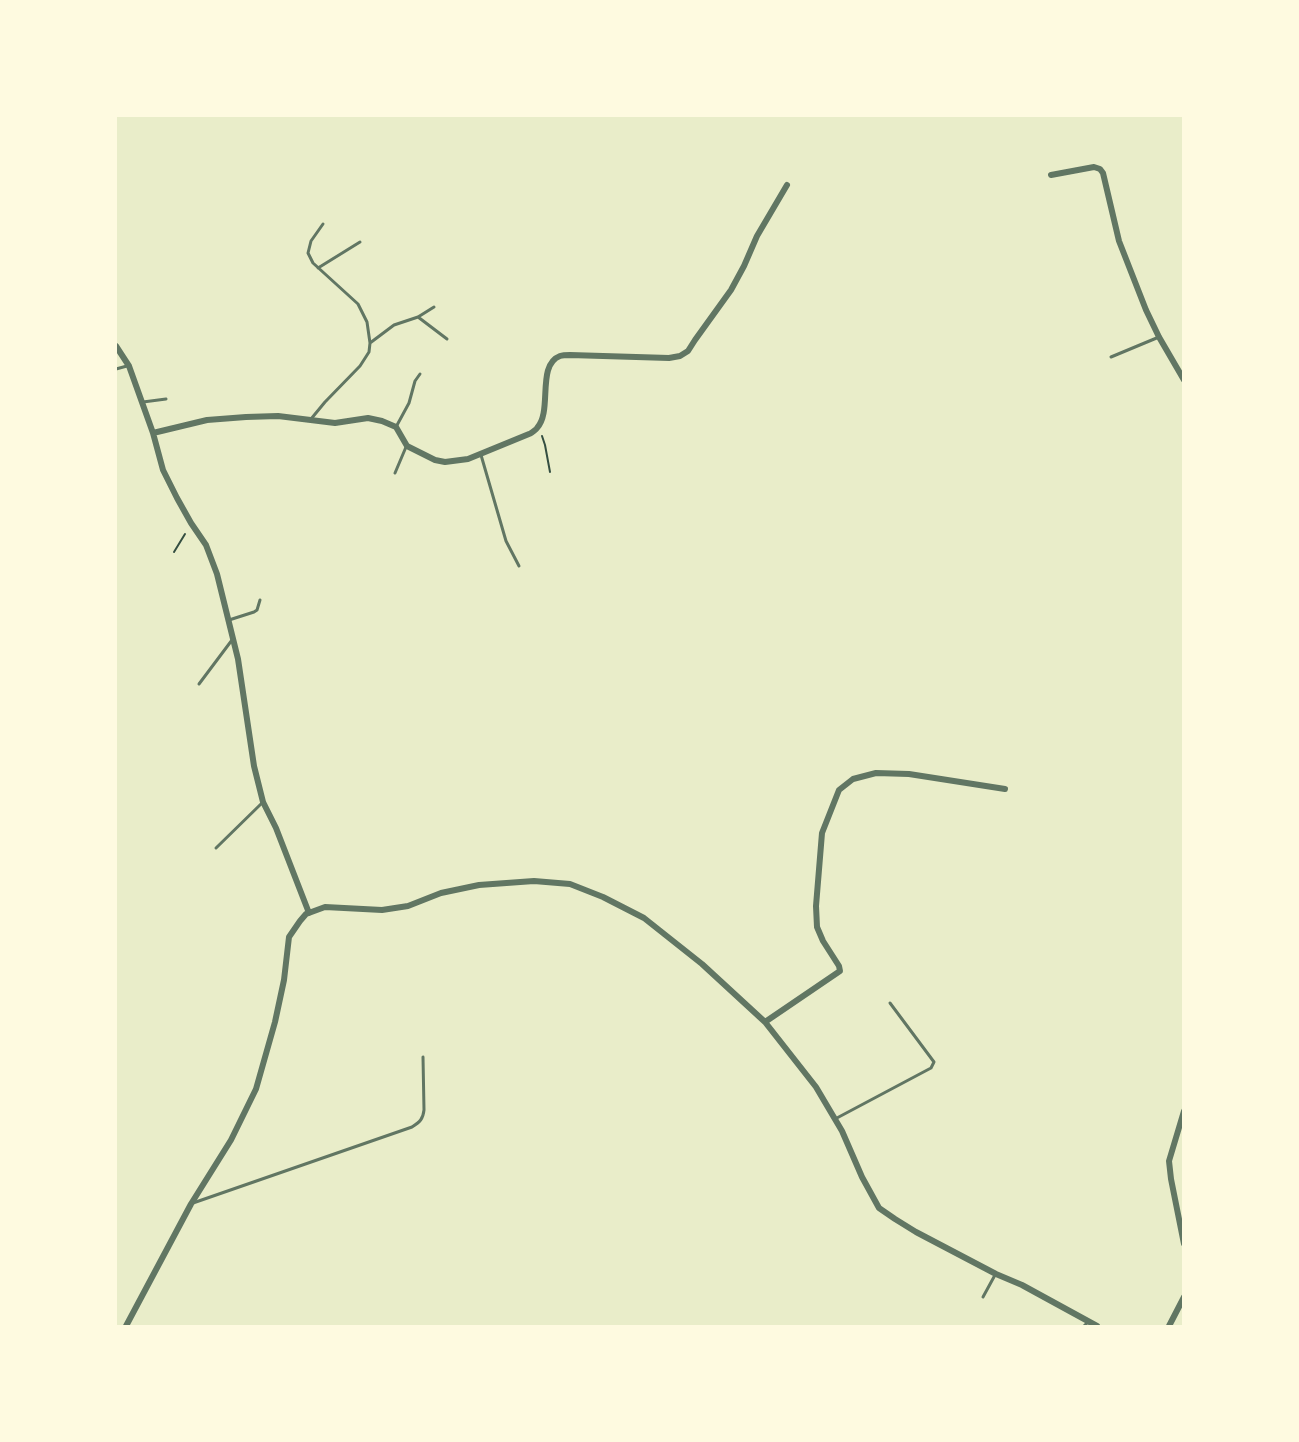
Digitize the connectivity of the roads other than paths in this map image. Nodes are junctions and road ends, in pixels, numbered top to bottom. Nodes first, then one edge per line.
1 (1051, 175) dead end
2 (787, 185) dead end
3 (323, 224) dead end
4 (360, 242) dead end
5 (318, 268) junction
6 (434, 307) dead end
7 (418, 317) junction
8 (1159, 338) junction
9 (447, 339) dead end
10 (370, 343) junction
11 (116, 346) edge
12 (1111, 357) dead end
13 (129, 366) junction
14 (116, 369) edge
15 (420, 374) dead end
16 (1184, 380) edge
17 (166, 399) dead end
18 (143, 402) junction
19 (311, 420) junction
20 (396, 427) junction
21 (153, 433) junction
22 (407, 446) junction
23 (481, 453) junction
24 (395, 473) dead end
25 (519, 566) dead end
26 (260, 600) dead end
27 (229, 620) junction
28 (233, 638) junction
29 (199, 684) dead end
30 (1005, 789) dead end
31 (264, 802) junction
32 (216, 848) dead end
33 (309, 913) junction
34 (890, 1003) dead end
35 (765, 1022) junction
36 (423, 1056) dead end
37 (1184, 1111) edge
38 (835, 1119) junction
39 (191, 1204) junction
40 (1184, 1244) edge
41 (996, 1274) junction
42 (983, 1297) dead end
43 (1184, 1297) edge
44 (1086, 1324) edge
45 (126, 1326) edge
46 (1098, 1326) edge
47 (1169, 1326) edge

1 - 8 street
2 - 23 street
3 - 5 lane
4 - 5 lane
5 - 10 lane
6 - 7 lane
7 - 9 lane
7 - 10 lane
8 - 12 lane
8 - 16 street
10 - 19 lane
11 - 13 street
13 - 14 lane
13 - 18 street
15 - 20 lane
17 - 18 lane
18 - 21 street
19 - 20 street
19 - 21 street
20 - 22 street
21 - 27 street
22 - 23 street
22 - 24 lane
23 - 25 lane
26 - 27 lane
27 - 28 street
28 - 29 lane
28 - 31 street
30 - 35 street
31 - 32 lane
31 - 33 street
33 - 35 street
33 - 39 street
34 - 38 lane
35 - 38 street
36 - 39 lane
37 - 40 street
38 - 41 street
39 - 45 street
41 - 42 lane
41 - 44 street
43 - 47 street
44 - 46 street

